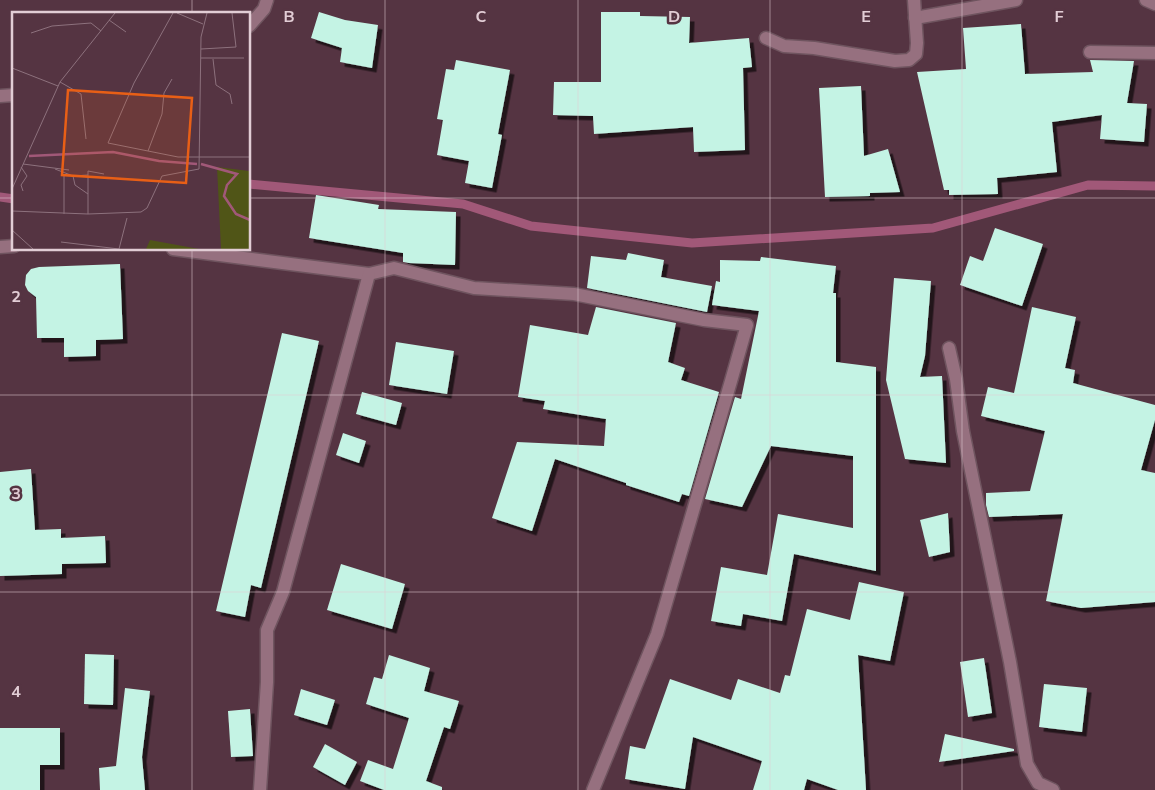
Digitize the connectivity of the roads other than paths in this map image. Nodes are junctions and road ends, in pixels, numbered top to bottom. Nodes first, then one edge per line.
1 (267, 0) edge
2 (914, 0) edge
3 (1016, 0) edge
4 (1146, 0) edge
5 (1155, 4) edge
6 (915, 18) junction
7 (250, 25) edge
8 (766, 38) dead end
9 (1090, 52) dead end
10 (1155, 53) edge
11 (181, 250) edge
12 (369, 274) junction
13 (948, 348) dead end
14 (260, 790) edge
15 (593, 790) edge
16 (1053, 790) edge

1 - 7 street
2 - 6 street
3 - 6 street
4 - 5 street
6 - 8 street
9 - 10 street
11 - 12 street
12 - 14 street
12 - 15 street
13 - 16 street

